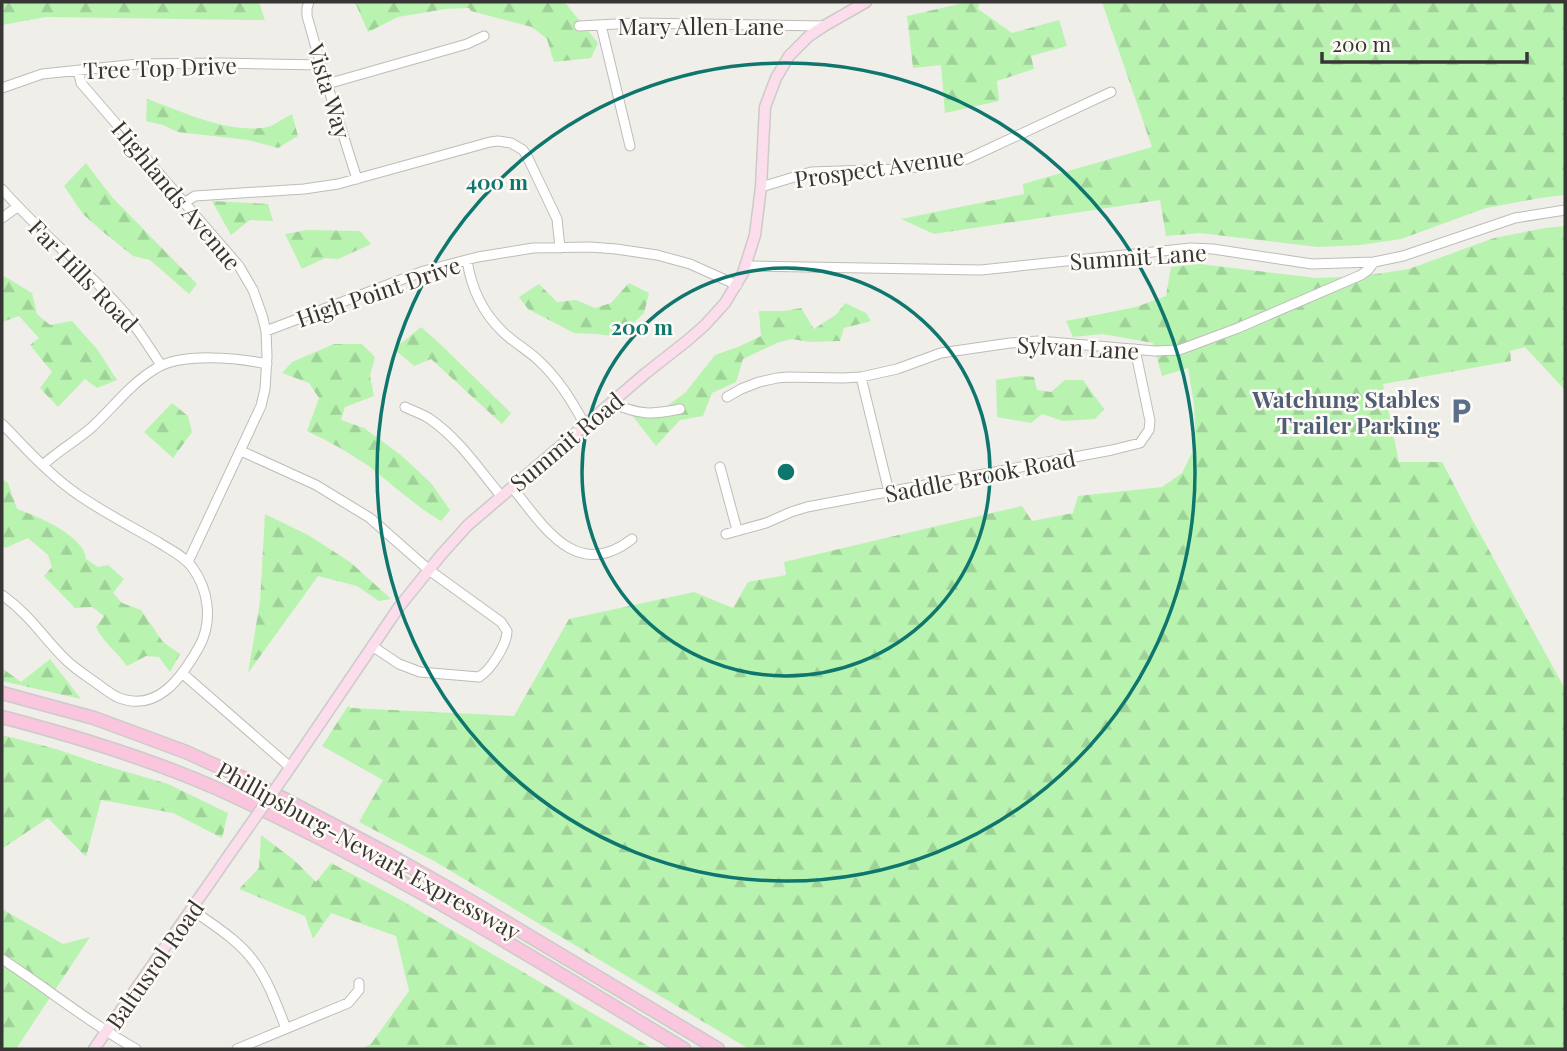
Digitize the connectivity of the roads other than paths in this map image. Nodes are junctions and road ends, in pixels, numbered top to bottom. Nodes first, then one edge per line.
1 (309, 2) edge
2 (866, 2) edge
3 (601, 25) junction
4 (579, 26) dead end
5 (824, 26) junction
6 (484, 36) dead end
7 (321, 65) junction
8 (78, 70) junction
9 (327, 83) junction
10 (2, 88) edge
11 (1111, 92) dead end
12 (630, 146) dead end
13 (357, 179) junction
14 (761, 187) junction
15 (2, 189) edge
16 (184, 203) junction
17 (18, 207) junction
18 (1565, 210) edge
19 (2, 218) edge
20 (560, 248) junction
21 (467, 260) junction
22 (1374, 262) junction
23 (746, 266) junction
24 (737, 285) junction
25 (266, 331) junction
26 (1135, 349) junction
27 (267, 364) junction
28 (161, 365) junction
29 (861, 377) junction
30 (727, 397) dead end
31 (612, 402) junction
32 (405, 407) dead end
33 (680, 409) dead end
34 (2, 424) edge
35 (585, 425) junction
36 (241, 451) junction
37 (43, 465) junction
38 (720, 467) dead end
39 (512, 487) junction
40 (889, 492) junction
41 (500, 496) junction
42 (737, 530) junction
43 (726, 534) dead end
44 (632, 538) dead end
45 (188, 562) junction
46 (429, 570) junction
47 (2, 595) edge
48 (372, 646) junction
49 (182, 673) junction
50 (2, 693) edge
51 (2, 717) edge
52 (288, 771) junction
53 (214, 878) joint
54 (191, 909) junction
55 (2, 959) edge
56 (359, 982) dead end
57 (286, 1028) junction
58 (106, 1032) junction
59 (94, 1049) edge
60 (136, 1049) edge
61 (237, 1049) edge
62 (684, 1049) edge
63 (718, 1049) edge

1 - 7 street, Vista Way
2 - 5 main road, Summit Road
3 - 4 street, Mary Allen Lane
3 - 5 street, Mary Allen Lane
3 - 12 street
5 - 14 main road, Summit Road
6 - 9 street
7 - 8 street, Tree Top Drive
7 - 9 street, Vista Way
8 - 10 street, Tree Top Drive
8 - 16 street, Highlands Avenue
9 - 13 street, Vista Way
11 - 14 street, Prospect Avenue
13 - 16 street
13 - 20 street
14 - 23 main road, Summit Road
15 - 17 street, Far Hills Road
16 - 25 street, Highlands Avenue
17 - 19 street
17 - 28 street, Far Hills Road
18 - 22 street, Summit Lane
20 - 21 street, High Point Drive
20 - 24 street, High Point Drive
21 - 25 street, High Point Drive
21 - 35 street
22 - 23 street, Summit Lane
22 - 26 street, Sylvan Lane
23 - 24 main road, Summit Road
24 - 31 main road, Summit Road
25 - 27 street, Highlands Avenue
26 - 29 street, Sylvan Lane
26 - 40 street, Saddle Brook Road
27 - 28 street
27 - 36 street, Highlands Avenue
28 - 37 street
29 - 30 street, Sylvan Lane
29 - 40 street
31 - 33 street
31 - 35 main road, Summit Road
32 - 41 street
34 - 37 street
35 - 39 main road, Summit Road
36 - 45 street, Highlands Avenue
36 - 46 street
37 - 45 street
38 - 42 street
39 - 41 main road, Summit Road
39 - 44 street
40 - 42 street, Saddle Brook Road
41 - 46 main road, Summit Road
42 - 43 street, Saddle Brook Road
45 - 49 street
46 - 48 main road, Summit Road
46 - 48 street
47 - 49 street
48 - 52 main road, Summit Road
49 - 52 street
50 - 63 highway, Phillipsburg-Newark Expressway
51 - 62 highway, Phillipsburg-Newark Expressway
52 - 53 main road, Summit Road, bridge
53 - 54 main road, Baltusrol Road
54 - 57 street
54 - 58 main road, Baltusrol Road
55 - 58 street
56 - 57 street
57 - 61 street
58 - 59 main road, Baltusrol Road
58 - 60 street

